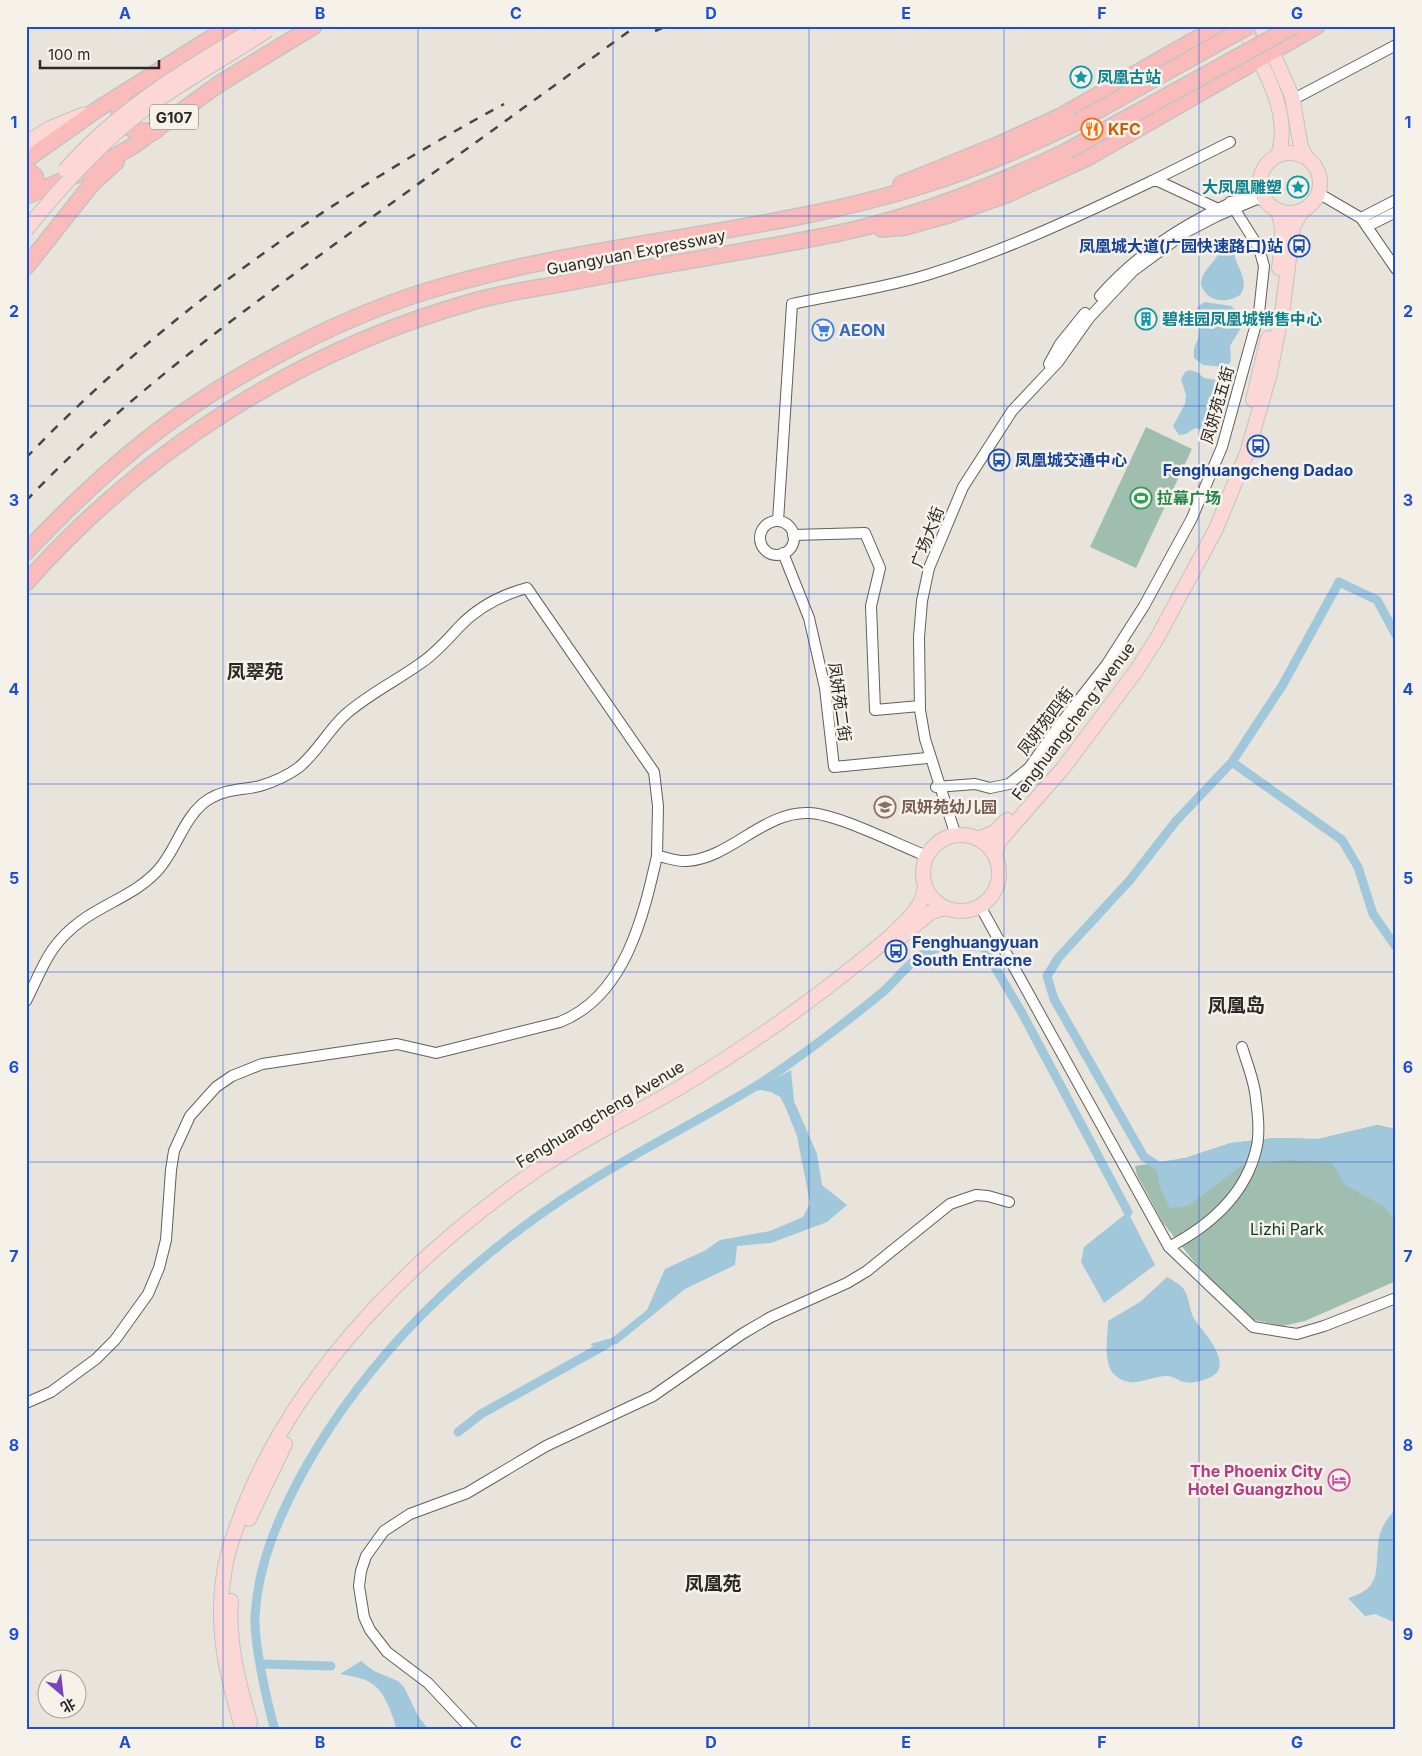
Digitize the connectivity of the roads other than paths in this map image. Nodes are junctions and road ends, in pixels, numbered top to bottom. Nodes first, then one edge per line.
1 (230, 26) edge
2 (314, 26) edge
3 (1219, 26) edge
4 (1243, 26) edge
5 (1248, 26) edge
6 (1261, 26) edge
7 (1294, 26) edge
8 (1317, 26) edge
9 (267, 28) edge
10 (204, 42) junction
11 (1396, 45) edge
12 (1274, 52) junction
13 (1259, 60) junction
14 (219, 84) junction
15 (124, 93) junction
16 (1292, 100) junction
17 (98, 109) junction
18 (155, 131) junction
19 (1230, 142) dead end
20 (26, 143) edge
21 (134, 146) junction
22 (1278, 155) junction
23 (1307, 158) junction
24 (26, 160) edge
25 (26, 169) edge
26 (1152, 181) junction
27 (1260, 187) junction
28 (1318, 193) junction
29 (27, 195) edge
30 (870, 200) junction
31 (1396, 200) edge
32 (1232, 206) junction
33 (1272, 206) junction
34 (1216, 208) junction
35 (1304, 209) junction
36 (1396, 212) edge
37 (26, 216) edge
38 (1361, 218) junction
39 (1368, 226) junction
40 (26, 230) edge
41 (846, 232) junction
42 (26, 267) edge
43 (1396, 269) edge
44 (1045, 372) junction
45 (778, 521) junction
46 (793, 535) junction
47 (26, 552) edge
48 (783, 553) junction
49 (26, 583) edge
50 (1142, 610) joint
51 (920, 706) junction
52 (926, 740) junction
53 (927, 758) junction
54 (938, 787) junction
55 (952, 836) junction
56 (978, 839) junction
57 (995, 855) junction
58 (657, 856) junction
59 (926, 856) junction
60 (925, 886) junction
61 (980, 906) junction
62 (945, 908) junction
63 (26, 1001) edge
64 (1242, 1047) dead end
65 (1009, 1202) dead end
66 (1169, 1247) junction
67 (1396, 1298) edge
68 (26, 1403) edge
69 (243, 1730) edge
70 (252, 1730) edge
71 (472, 1730) edge

1 - 10 highway, G107
2 - 14 highway, G107
3 - 30 highway
4 - 13 main road
5 - 30 highway, Guangyuan Expressway, bridge
6 - 12 main road
7 - 41 highway, Guangyuan Expressway, bridge
8 - 12 highway
9 - 37 main road, bridge
9 - 40 main road, bridge
10 - 14 highway
10 - 15 highway, G107
11 - 16 street
12 - 13 highway
12 - 16 main road
13 - 22 main road
13 - 41 highway
14 - 18 highway, G107
15 - 17 highway, G107
15 - 18 highway
16 - 23 main road
17 - 20 main road
17 - 24 highway, G107
18 - 21 highway, G107
19 - 26 street
21 - 29 highway, G107
21 - 42 highway
22 - 23 main road
22 - 27 main road
23 - 28 main road
25 - 29 highway
26 - 34 street
26 - 45 street
27 - 32 street
27 - 33 main road
28 - 35 main road
28 - 38 street
30 - 47 highway, Guangyuan Expressway
31 - 38 street
32 - 33 street, 广场大街
32 - 34 street, 广场大街
32 - 44 street, 广场大街
32 - 50 street, 凤妍苑五街
33 - 35 main road
33 - 56 main road, Fenghuangcheng Avenue
34 - 44 street, 广场大街
35 - 57 main road, Fenghuangcheng Avenue
36 - 39 street
38 - 39 street
39 - 43 street
41 - 49 highway, Guangyuan Expressway
44 - 51 street, 广场大街
45 - 46 street
45 - 48 street
46 - 48 street
46 - 51 street
48 - 53 street, 凤妍苑二街
50 - 54 street, 凤妍苑四街
51 - 52 street, 广场大街
52 - 53 street, 广场大街
52 - 54 street, 广场大街
53 - 54 street, 广场大街
54 - 55 street, 广场大街
55 - 56 main road
55 - 59 main road
56 - 57 main road
57 - 61 main road
58 - 59 street
58 - 63 street
58 - 68 street
59 - 60 main road
60 - 62 main road
60 - 69 main road, Fenghuangcheng Avenue
61 - 62 main road
61 - 66 street
62 - 70 main road, Fenghuangcheng Avenue
64 - 66 street
65 - 71 street
66 - 67 street

